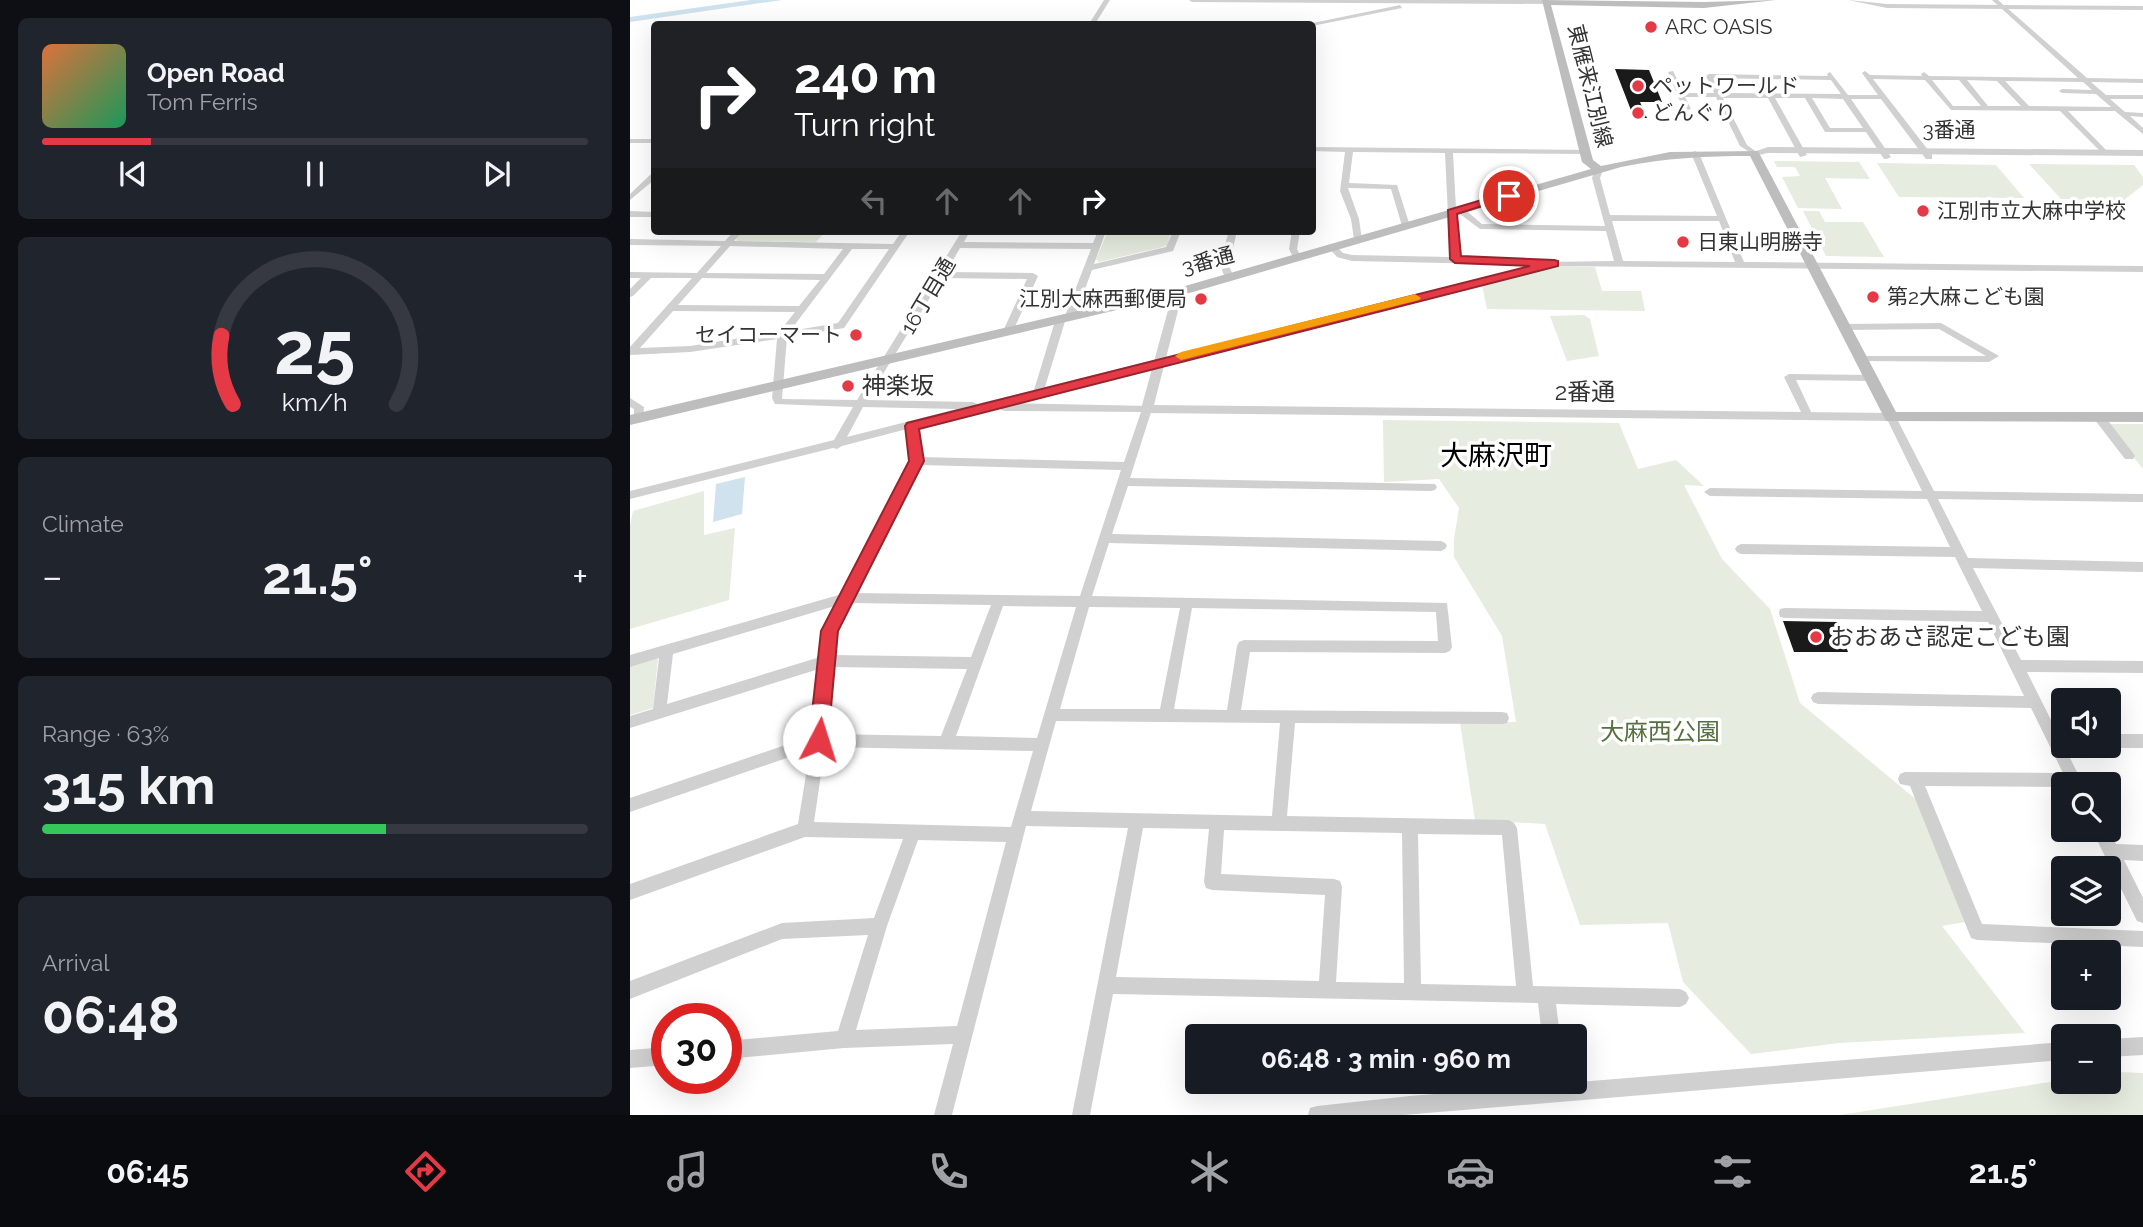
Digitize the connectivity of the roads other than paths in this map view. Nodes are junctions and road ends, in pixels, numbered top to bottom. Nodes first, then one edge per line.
1 (1107, 0) edge
2 (1192, 0) edge
3 (1742, 0) edge
4 (1772, 0) edge
5 (1851, 0) edge
6 (1995, 0) edge
7 (1551, 1) edge
8 (1437, 2) junction
9 (2003, 7) junction
10 (2143, 8) edge
11 (1094, 21) edge
12 (1316, 23) edge
13 (1671, 72) dead end
14 (1830, 74) joint
15 (1924, 74) junction
16 (1961, 78) junction
17 (1998, 78) junction
18 (2082, 80) junction
19 (2143, 81) edge
20 (2062, 92) dead end
21 (2102, 94) junction
22 (1681, 95) junction
23 (1719, 95) junction
24 (1770, 96) junction
25 (1807, 96) junction
26 (1846, 97) junction
27 (1884, 97) junction
28 (2143, 97) edge
29 (1986, 108) junction
30 (2027, 108) junction
31 (2062, 109) junction
32 (1687, 110) dead end
33 (2121, 112) junction
34 (2143, 115) edge
35 (1868, 130) junction
36 (2143, 132) edge
37 (630, 141) edge
38 (651, 141) edge
39 (1316, 149) edge
40 (1349, 150) junction
41 (1449, 151) junction
42 (1585, 152) junction
43 (2103, 152) junction
44 (1695, 153) junction
45 (1754, 153) junction
46 (1802, 153) junction
47 (1885, 154) junction
48 (1927, 154) junction
49 (2143, 155) edge
50 (1599, 169) junction
51 (651, 179) edge
52 (1345, 185) junction
53 (641, 188) junction
54 (651, 188) edge
55 (630, 198) edge
56 (1456, 211) junction
57 (630, 214) edge
58 (651, 215) edge
59 (1609, 218) junction
60 (1722, 219) junction
61 (1406, 226) junction
62 (1610, 229) junction
63 (735, 235) edge
64 (904, 235) edge
65 (963, 235) edge
66 (1100, 235) edge
67 (1175, 235) edge
68 (1232, 235) edge
69 (1295, 235) edge
70 (1358, 240) junction
71 (630, 242) edge
72 (727, 244) junction
73 (957, 245) junction
74 (850, 246) junction
75 (1096, 246) junction
76 (896, 247) junction
77 (1332, 247) junction
78 (1297, 257) junction
79 (1455, 259) junction
80 (1554, 263) junction
81 (1619, 264) junction
82 (1741, 265) junction
83 (1814, 266) junction
84 (1088, 268) junction
85 (2143, 270) edge
86 (630, 275) edge
87 (649, 275) junction
88 (699, 275) junction
89 (940, 275) junction
90 (827, 277) junction
91 (1229, 277) junction
92 (1173, 292) junction
93 (630, 294) edge
94 (670, 308) junction
95 (803, 309) junction
96 (1065, 317) junction
97 (1844, 327) junction
98 (1008, 331) junction
99 (782, 335) junction
100 (630, 352) edge
101 (1861, 358) junction
102 (889, 360) junction
103 (1161, 361) junction
104 (1871, 378) junction
105 (779, 386) junction
106 (1038, 394) junction
107 (630, 402) edge
108 (859, 405) junction
109 (990, 407) junction
110 (1147, 409) junction
111 (1808, 416) junction
112 (1891, 417) junction
113 (2099, 417) junction
114 (2143, 417) edge
115 (634, 419) edge
116 (912, 426) junction
117 (837, 445) junction
118 (2129, 456) dead end
119 (917, 461) junction
120 (1128, 466) junction
121 (1123, 482) junction
122 (1430, 487) dead end
123 (1710, 492) dead end
124 (630, 495) edge
125 (1930, 495) junction
126 (2143, 498) edge
127 (1105, 538) junction
128 (1441, 546) dead end
129 (1741, 549) dead end
130 (1962, 558) junction
131 (2143, 567) edge
132 (845, 598) junction
133 (999, 600) junction
134 (1084, 602) junction
135 (1187, 603) junction
136 (1785, 613) dead end
137 (1992, 617) junction
138 (667, 650) junction
139 (630, 661) edge
140 (826, 661) junction
141 (975, 663) junction
142 (2017, 666) junction
143 (2143, 667) edge
144 (1818, 698) dead end
145 (2035, 702) junction
146 (659, 713) junction
147 (1051, 715) junction
148 (1166, 716) junction
149 (1233, 716) junction
150 (1288, 717) junction
151 (1502, 718) dead end
152 (630, 722) edge
153 (2051, 727) edge
154 (819, 740) junction
155 (2121, 740) edge
156 (2143, 741) edge
157 (946, 743) junction
158 (1043, 745) junction
159 (2051, 782) edge
160 (630, 805) edge
161 (1021, 818) junction
162 (1138, 820) junction
163 (1217, 822) junction
164 (1279, 823) junction
165 (1410, 826) junction
166 (805, 829) junction
167 (913, 832) junction
168 (1016, 835) junction
169 (2106, 842) edge
170 (2111, 852) junction
171 (2143, 853) edge
172 (630, 892) edge
173 (2143, 915) edge
174 (879, 926) junction
175 (2143, 939) edge
176 (1106, 985) junction
177 (630, 990) edge
178 (1327, 990) junction
179 (1413, 992) junction
180 (1525, 994) junction
181 (1546, 995) junction
182 (1679, 998) dead end
183 (1550, 1024) edge
184 (963, 1035) junction
185 (844, 1039) junction
186 (2143, 1046) edge
187 (2121, 1047) edge
188 (742, 1049) edge
189 (2051, 1053) edge
190 (651, 1057) edge
191 (630, 1059) edge
192 (1587, 1085) edge
193 (1498, 1094) edge
194 (943, 1115) edge
195 (1081, 1115) edge
196 (1317, 1115) edge

1 - 11 street
2 - 8 street
3 - 7 main road
4 - 7 main road
5 - 9 street
6 - 9 street
7 - 8 street
7 - 42 main road, 東雁来江別線
7 - 50 main road, 東雁来江別線
8 - 12 street
9 - 10 street
9 - 18 street
13 - 22 street
14 - 23 street
14 - 26 street
15 - 16 street
15 - 27 street
15 - 29 street
16 - 17 street
16 - 29 street
17 - 18 street
17 - 30 street
18 - 19 street
18 - 21 street
20 - 21 street
21 - 28 street
21 - 33 street
22 - 23 street
22 - 32 street
23 - 24 street
23 - 45 street
24 - 25 street
24 - 46 street
25 - 26 street
25 - 35 street
26 - 27 street
26 - 35 street
27 - 48 street
29 - 30 street
30 - 31 street
31 - 33 street
31 - 43 street
33 - 34 street
33 - 36 street
35 - 47 street
37 - 38 street
39 - 40 street
40 - 41 street
40 - 52 street
41 - 42 street
41 - 56 street
42 - 50 main road, 東雁来江別線
43 - 48 street, 3番通
43 - 49 street, 3番通
44 - 45 main road, 3番通
44 - 50 main road, 3番通
44 - 60 street
45 - 46 street, 3番通
45 - 83 main road
46 - 47 street, 3番通
47 - 48 street, 3番通
48 - 49 street, 3番通
50 - 56 main road, 3番通
50 - 59 street
51 - 53 street
52 - 61 street
52 - 70 street
53 - 54 street
53 - 55 street
56 - 61 main road, 3番通
56 - 62 street
56 - 79 street
57 - 58 street
59 - 60 street
59 - 62 street
60 - 82 street
61 - 70 main road, 3番通
62 - 81 street
63 - 72 street
64 - 76 street
65 - 73 street, 16丁目通
66 - 75 street
67 - 84 street
68 - 91 street
69 - 78 street
70 - 77 main road, 3番通
71 - 72 street
72 - 74 street
72 - 88 street
73 - 75 street
73 - 89 street, 16丁目通
74 - 76 street
74 - 90 street
75 - 84 street
76 - 99 street
77 - 78 main road, 3番通
77 - 79 street
78 - 91 main road, 3番通
79 - 80 street
80 - 81 street
80 - 103 street
81 - 82 street
82 - 83 street
83 - 85 street
83 - 97 main road
84 - 96 street
86 - 87 street
87 - 88 street
87 - 93 street
88 - 90 street
88 - 94 street
89 - 98 street
89 - 102 street, 16丁目通
90 - 95 street
91 - 92 main road, 3番通
92 - 96 main road, 3番通
92 - 103 street
94 - 95 street
94 - 100 street
95 - 99 street
96 - 98 main road, 3番通
96 - 106 street
97 - 101 main road
97 - 101 street
98 - 102 main road, 3番通
99 - 100 street
99 - 105 street
101 - 104 main road
102 - 105 main road, 3番通
102 - 108 street
103 - 106 street
103 - 110 street
104 - 111 street
104 - 112 main road
105 - 108 street
105 - 115 main road, 3番通
106 - 109 street
107 - 115 street
108 - 109 street
108 - 117 street
109 - 110 street
109 - 116 street
110 - 111 street, 2番通
110 - 120 street
111 - 112 street, 2番通
112 - 113 main road, 2番通
112 - 125 street
113 - 114 main road, 2番通
113 - 118 street
116 - 117 street
116 - 119 street
117 - 124 street
119 - 120 street
119 - 132 street
120 - 121 street
121 - 122 street
121 - 127 street
123 - 125 street
125 - 126 street
125 - 130 street
127 - 128 street
127 - 134 street
129 - 130 street
130 - 131 street
130 - 137 street
132 - 133 street
132 - 138 street
132 - 140 street
133 - 134 street
133 - 141 street
134 - 135 street
134 - 147 street
135 - 148 street
135 - 149 street
136 - 137 street
137 - 142 street
138 - 139 street
138 - 146 street
140 - 141 street
140 - 146 street
140 - 154 street
141 - 157 street
142 - 143 street
142 - 145 street
144 - 145 street
145 - 153 street
146 - 152 street
147 - 148 street
147 - 158 street
148 - 149 street
149 - 150 street
150 - 151 street
150 - 164 street
154 - 157 street
154 - 160 street
154 - 166 street
155 - 156 street
157 - 158 street
158 - 161 street
159 - 175 street
161 - 162 street
161 - 168 street
162 - 163 street
162 - 176 street
163 - 164 street
163 - 178 street
164 - 165 street
165 - 179 street
165 - 180 street
166 - 167 street
166 - 172 street
167 - 168 street
167 - 174 street
168 - 184 street
169 - 170 street
170 - 171 street
170 - 173 street
174 - 177 street
174 - 185 street
176 - 178 street
176 - 195 street
178 - 179 street
179 - 180 street
180 - 181 street
181 - 182 street
181 - 183 street
184 - 185 street
184 - 194 street
185 - 188 street
186 - 187 street
189 - 192 street
190 - 191 street
193 - 196 street

